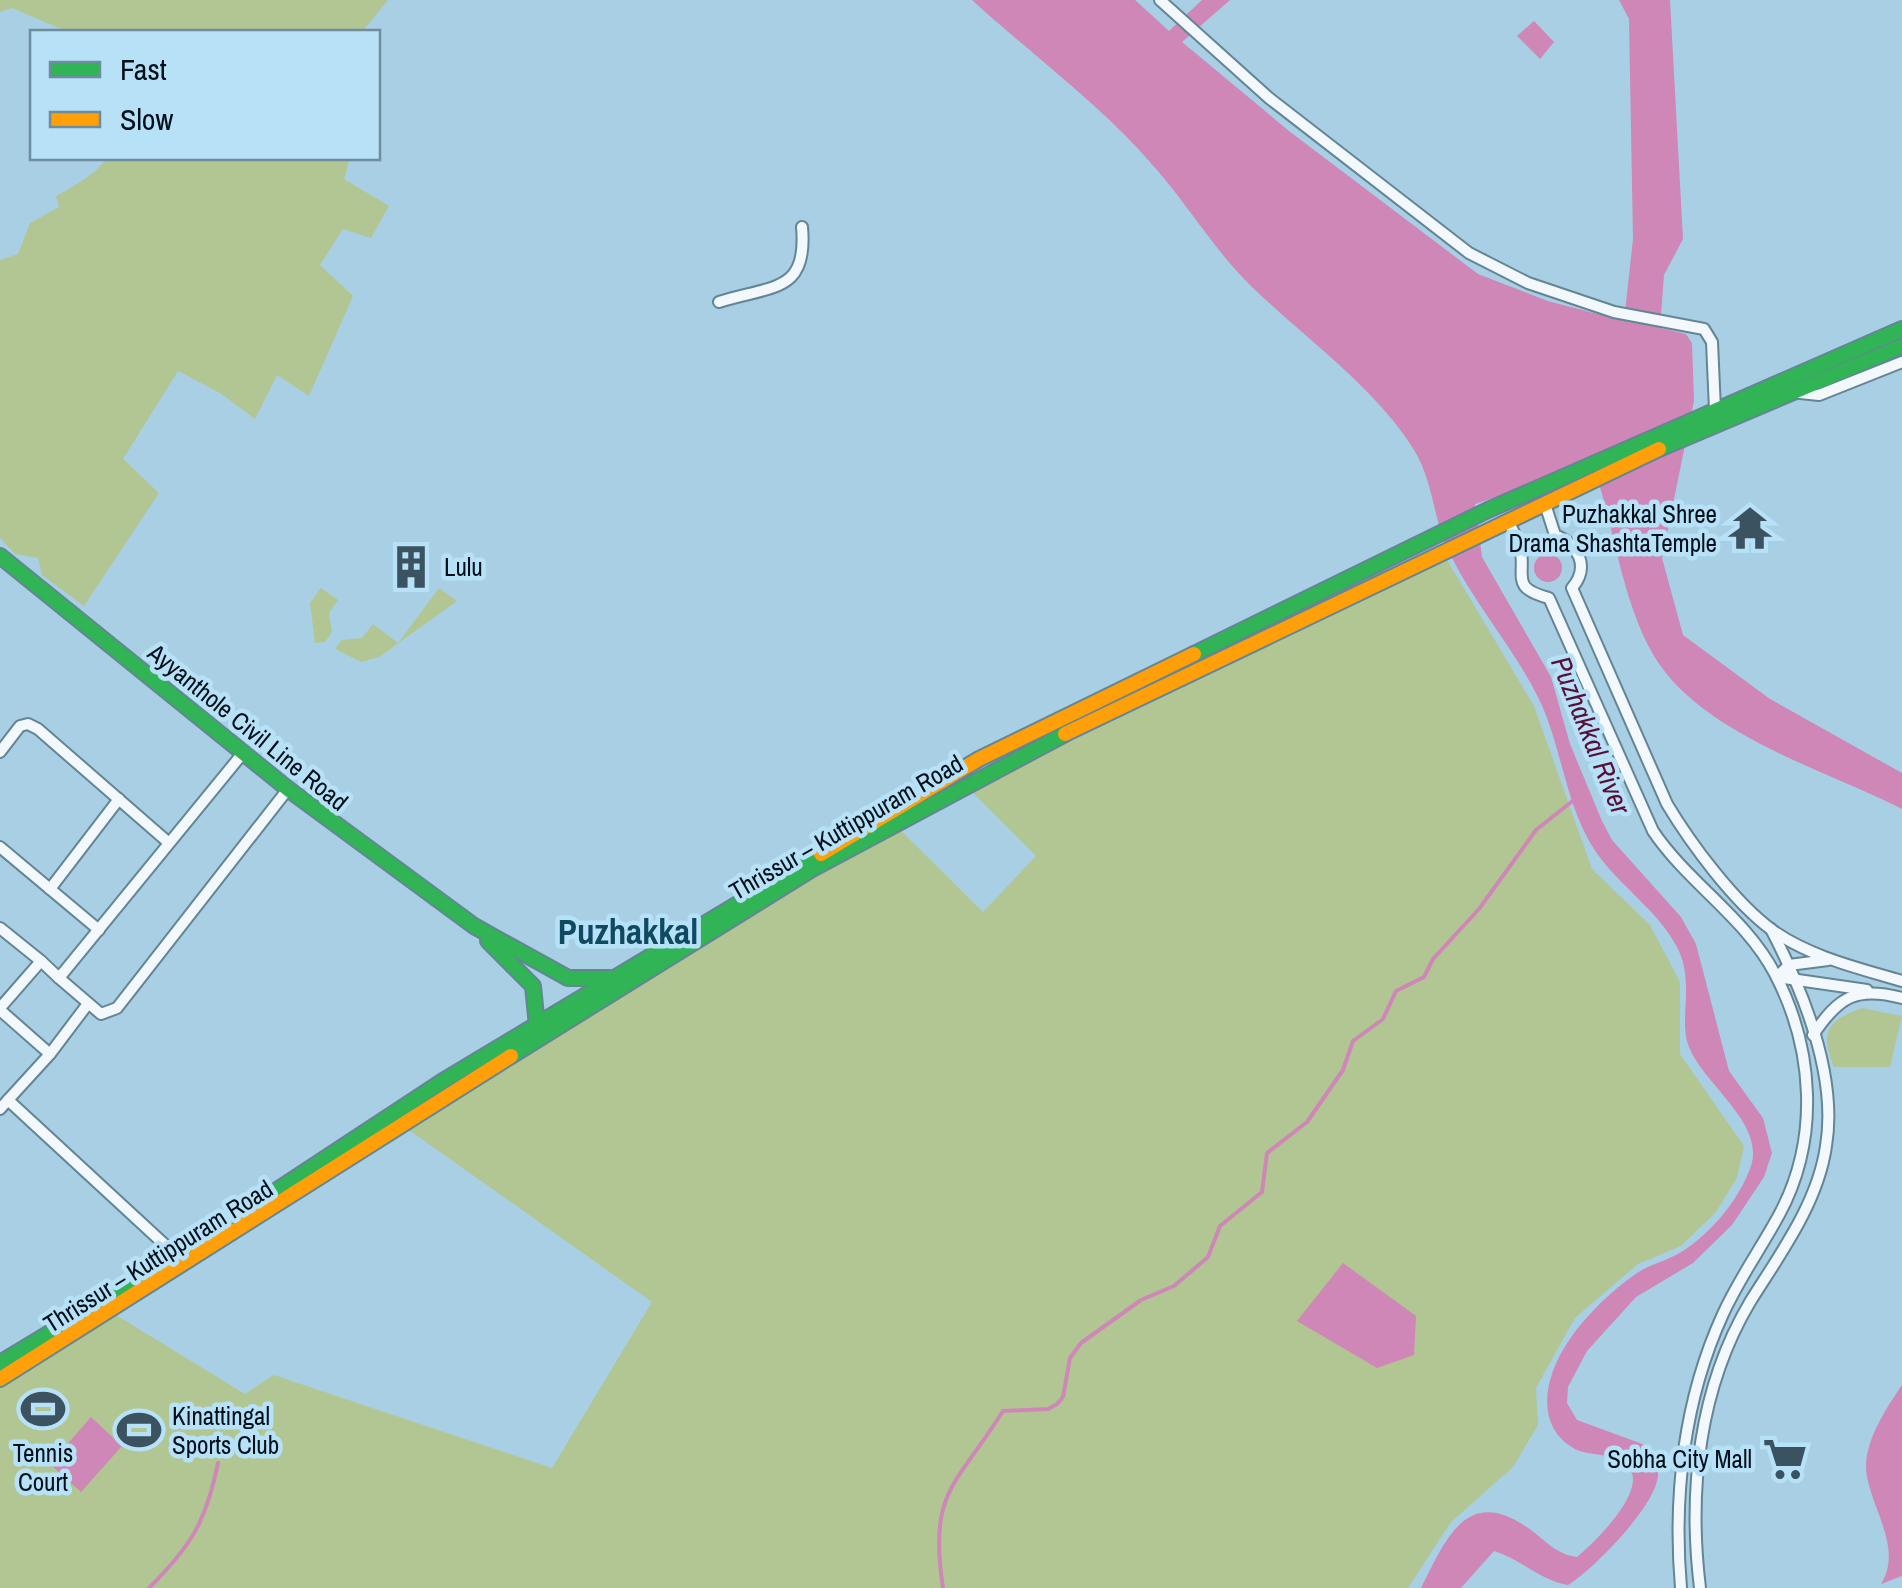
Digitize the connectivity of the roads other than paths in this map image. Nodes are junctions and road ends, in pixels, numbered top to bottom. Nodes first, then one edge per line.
1 (1160, 0) edge
2 (802, 226) dead end
3 (719, 302) dead end
4 (1902, 326) edge
5 (1902, 346) edge
6 (1902, 362) edge
7 (1788, 391) junction
8 (1715, 417) junction
9 (1545, 504) junction
10 (1508, 520) junction
11 (0, 556) edge
12 (1392, 564) junction
13 (0, 752) edge
14 (243, 752) junction
15 (288, 789) junction
16 (929, 795) junction
17 (119, 799) junction
18 (169, 843) junction
19 (0, 847) edge
20 (50, 889) junction
21 (474, 926) junction
22 (0, 928) edge
23 (1771, 929) junction
24 (99, 930) junction
25 (1829, 960) junction
26 (40, 961) junction
27 (1789, 965) junction
28 (1777, 977) junction
29 (59, 978) junction
30 (613, 978) junction
31 (1902, 980) edge
32 (1794, 982) junction
33 (1867, 990) junction
34 (1902, 998) edge
35 (88, 1005) junction
36 (0, 1009) edge
37 (538, 1026) junction
38 (1813, 1035) junction
39 (50, 1054) junction
40 (4, 1105) edge
41 (177, 1256) junction
42 (1723, 1314) junction
43 (1740, 1320) junction
44 (0, 1363) edge
45 (0, 1379) edge
46 (1700, 1584) edge
47 (1681, 1587) edge

1 - 8 street
2 - 3 street
4 - 8 main road
5 - 7 main road
6 - 7 street
7 - 8 main road
8 - 9 main road, Thrissur – Kuttippuram Road
8 - 12 main road
9 - 10 main road, Thrissur – Kuttippuram Road
9 - 23 street
10 - 12 main road, Thrissur – Kuttippuram Road
10 - 28 street
11 - 14 main road, Ayyanthole Civil Line Road
12 - 16 main road, Thrissur – Kuttippuram Road
13 - 17 street
14 - 15 main road, Ayyanthole Civil Line Road
14 - 18 street
15 - 21 main road, Ayyanthole Civil Line Road
15 - 35 street
16 - 30 main road, Thrissur – Kuttippuram Road
16 - 45 main road, Thrissur – Kuttippuram Road
17 - 18 street
17 - 20 street
18 - 24 street
19 - 20 street
20 - 24 street
21 - 30 main road, Ayyanthole Civil Line Road
21 - 37 main road, Ayyanthole Civil Line Road
22 - 26 street
23 - 25 street
23 - 27 street
24 - 29 street
25 - 27 street
25 - 31 street
26 - 29 street
26 - 36 street
27 - 28 street
27 - 32 street
28 - 32 street
28 - 42 street
29 - 35 street
30 - 37 main road, Thrissur – Kuttippuram Road
32 - 33 street
32 - 38 street
33 - 34 street
33 - 38 street
35 - 39 street
36 - 39 street
37 - 41 main road, Thrissur – Kuttippuram Road
38 - 43 street
39 - 40 street
40 - 41 street
41 - 44 main road, Thrissur – Kuttippuram Road
42 - 43 street
42 - 47 street
43 - 46 street
46 - 47 street

